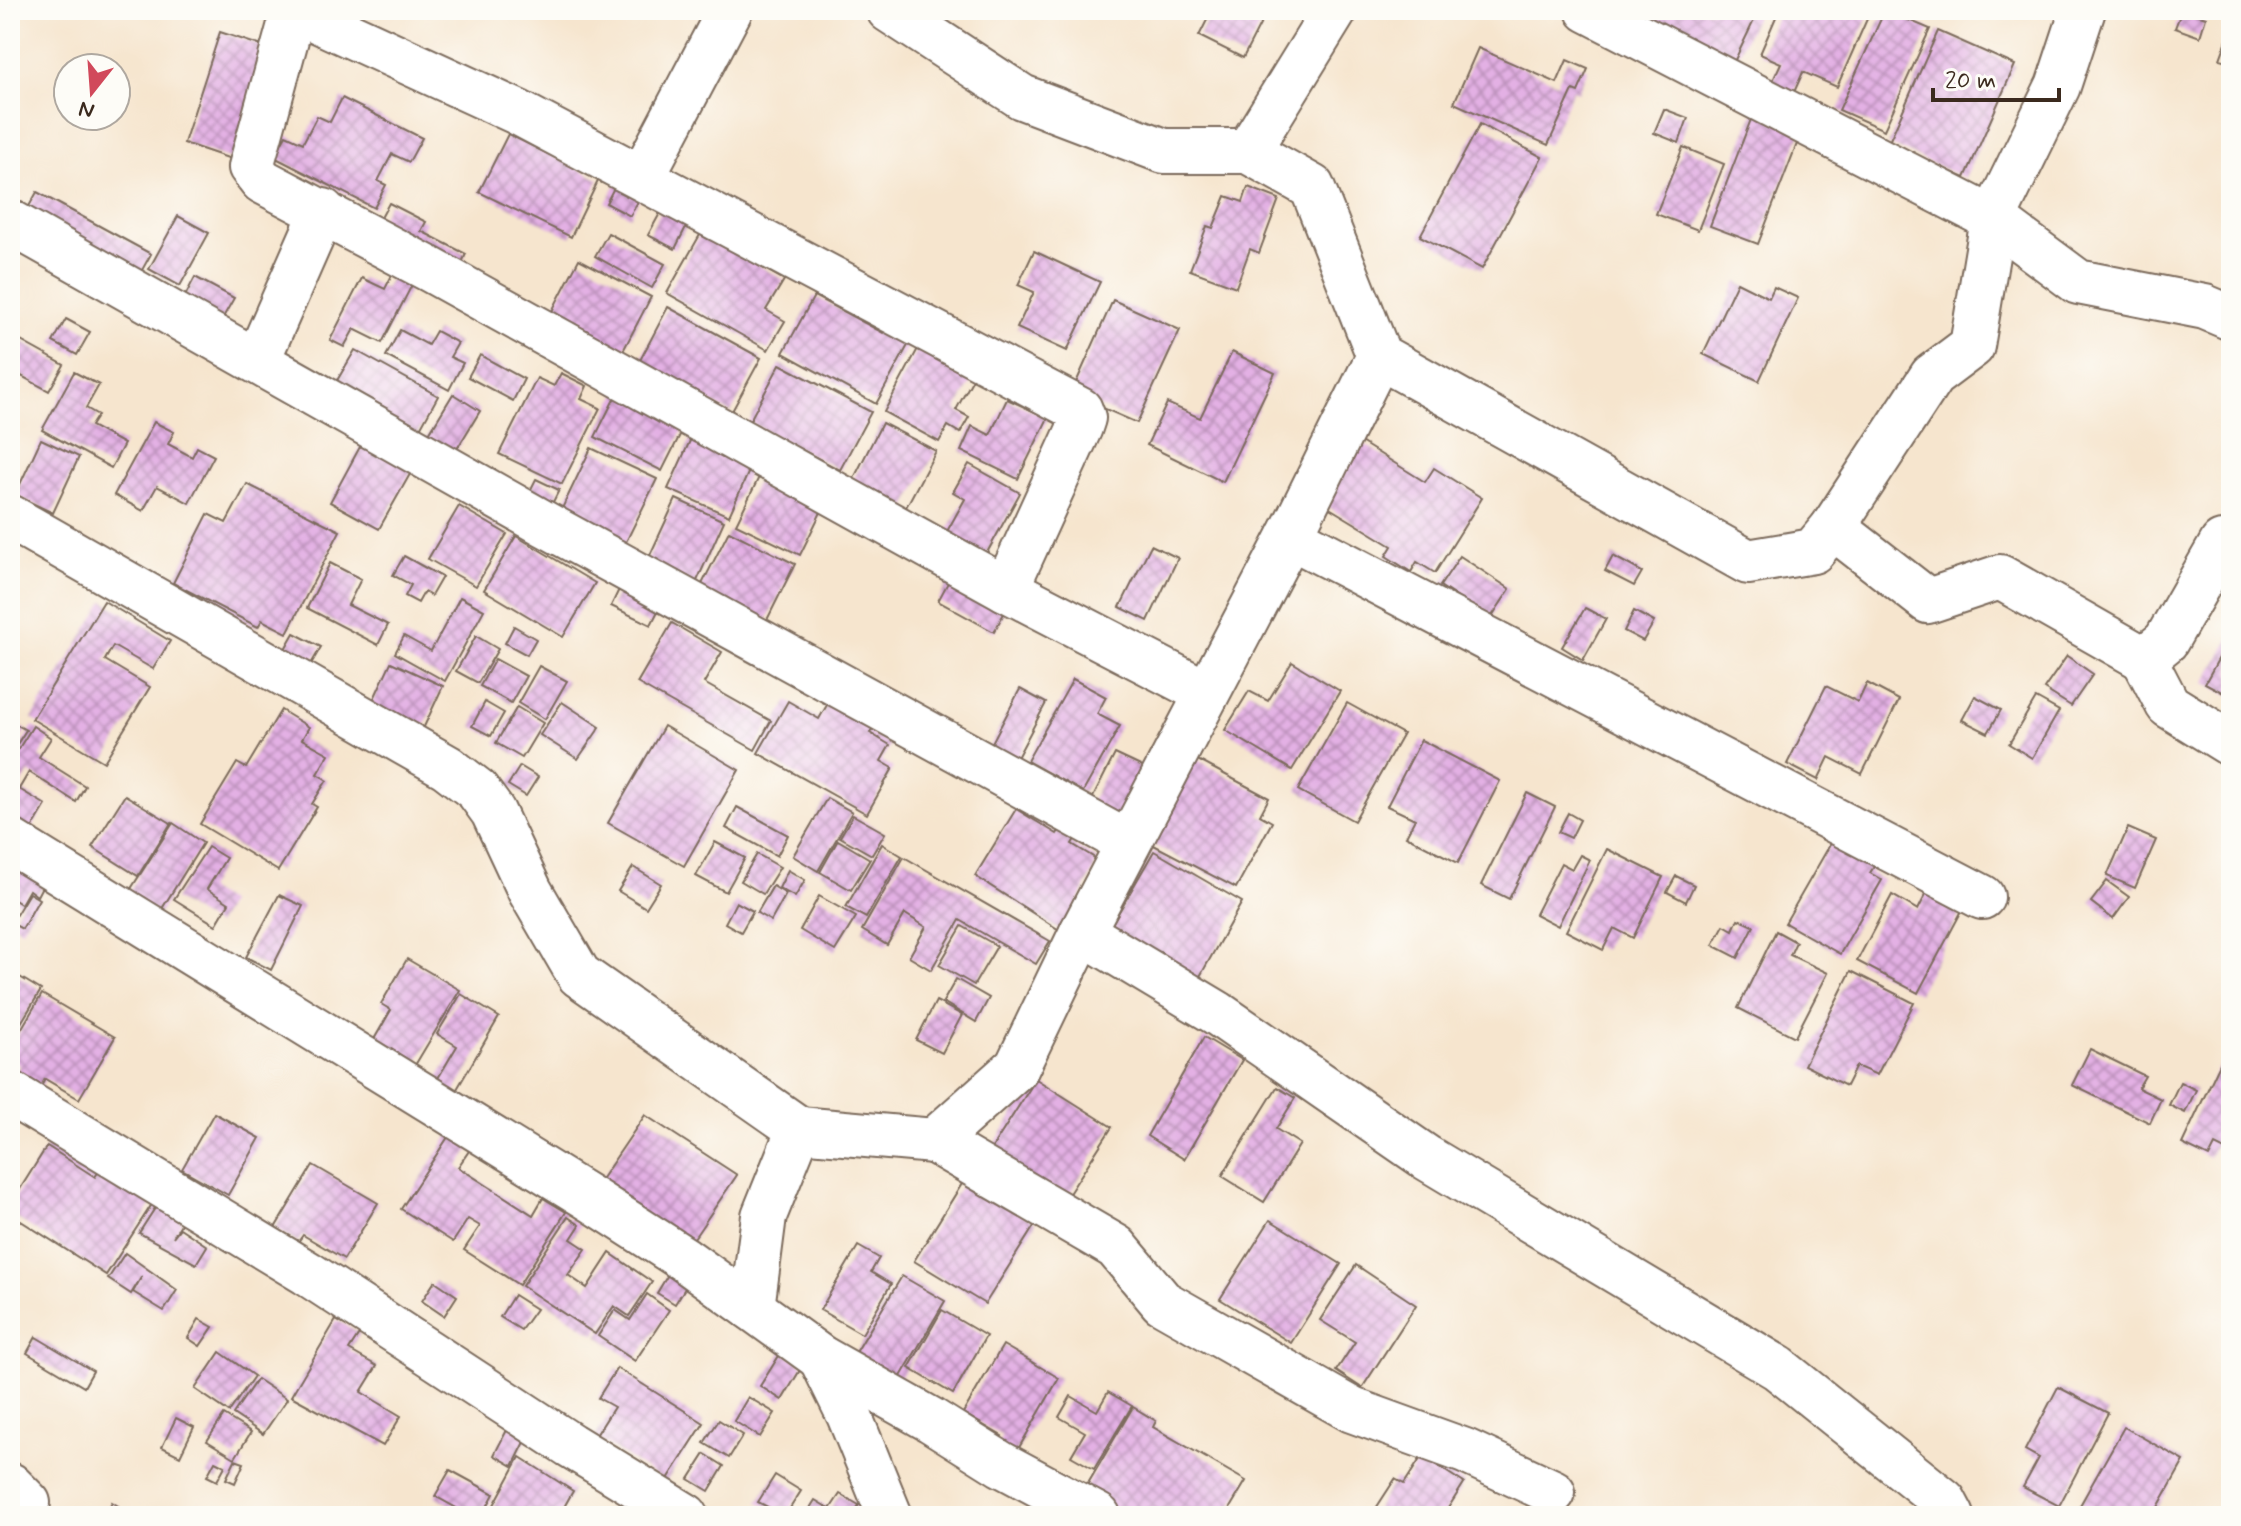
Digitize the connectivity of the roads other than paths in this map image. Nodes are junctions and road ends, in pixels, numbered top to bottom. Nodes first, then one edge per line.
1 (294, 10) edge
2 (730, 10) edge
3 (889, 10) edge
4 (1335, 10) edge
5 (1588, 10) edge
6 (2083, 10) edge
7 (1248, 151) junction
8 (642, 177) junction
9 (323, 211) junction
10 (1993, 219) junction
11 (10, 222) edge
12 (2231, 318) edge
13 (1379, 356) junction
14 (258, 359) junction
15 (10, 517) edge
16 (1833, 527) junction
17 (1290, 536) junction
18 (2231, 545) edge
19 (1006, 589) junction
20 (2144, 659) junction
21 (1205, 692) junction
22 (2231, 744) edge
23 (10, 841) edge
24 (1126, 842) junction
25 (1982, 897) dead end
26 (1082, 932) junction
27 (10, 1093) edge
28 (799, 1129) junction
29 (934, 1141) junction
30 (752, 1308) junction
31 (821, 1358) junction
32 (10, 1485) edge
33 (1553, 1492) dead end
34 (22, 1516) edge
35 (686, 1516) edge
36 (890, 1516) edge
37 (1098, 1516) edge
38 (1952, 1516) edge

1 - 8 street
1 - 9 street
2 - 8 street
3 - 7 street
4 - 7 street
5 - 10 street
6 - 10 street
7 - 13 street
8 - 19 street
9 - 14 street
9 - 19 street
10 - 12 street
10 - 16 street
11 - 14 street
13 - 16 street
13 - 17 street
14 - 24 street
15 - 28 street
16 - 20 street
17 - 21 street
17 - 25 street
18 - 20 street
19 - 21 street
20 - 22 street
21 - 24 street
23 - 30 street
24 - 26 street
26 - 29 street
26 - 38 street
27 - 35 street
28 - 29 street
28 - 30 street
29 - 33 street
30 - 31 street
31 - 36 street
31 - 37 street
32 - 34 street

